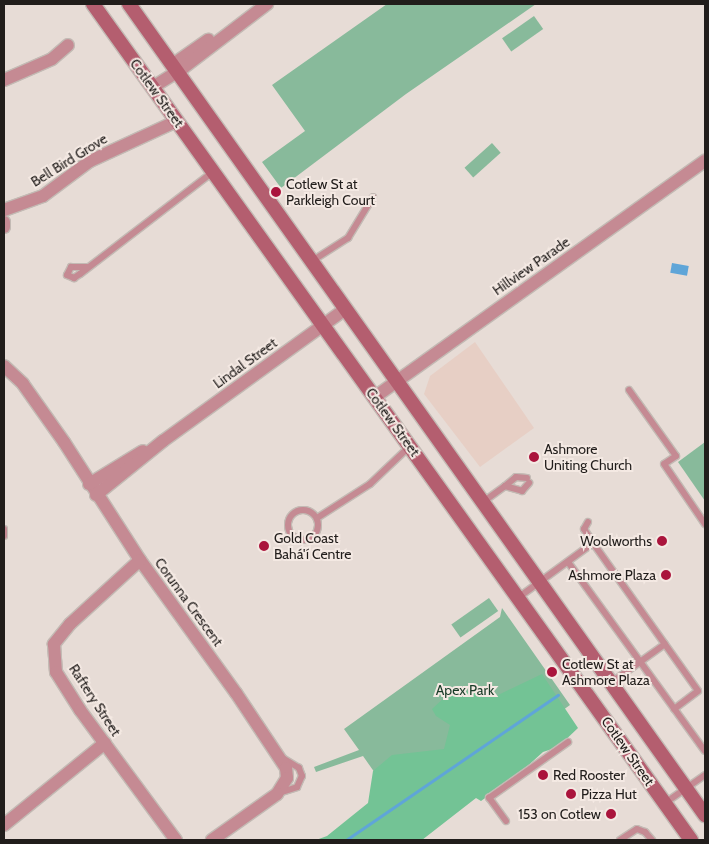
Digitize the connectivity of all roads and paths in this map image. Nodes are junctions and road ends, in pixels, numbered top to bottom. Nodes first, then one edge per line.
1 (93, 4) edge
2 (129, 4) edge
3 (267, 4) edge
4 (68, 45) dead end
5 (175, 71) junction
6 (4, 80) edge
7 (153, 87) junction
8 (177, 121) junction
9 (705, 161) edge
10 (213, 172) junction
11 (373, 197) dead end
12 (4, 210) edge
13 (4, 222) edge
14 (4, 227) edge
15 (311, 262) junction
16 (87, 266) dead end
17 (344, 310) junction
18 (323, 325) junction
19 (4, 366) edge
20 (396, 381) junction
21 (629, 390) dead end
22 (375, 397) junction
23 (410, 446) junction
24 (505, 486) junction
25 (92, 489) junction
26 (483, 502) junction
27 (317, 518) junction
28 (588, 522) dead end
29 (705, 524) edge
30 (4, 529) edge
31 (4, 536) edge
32 (593, 543) junction
33 (140, 560) junction
34 (568, 562) junction
35 (540, 582) junction
36 (519, 597) junction
37 (665, 644) junction
38 (641, 662) junction
39 (612, 682) junction
40 (674, 709) junction
41 (568, 742) dead end
42 (105, 744) junction
43 (705, 751) edge
44 (705, 775) edge
45 (687, 788) junction
46 (665, 803) junction
47 (705, 814) edge
48 (506, 821) dead end
49 (4, 826) edge
50 (176, 840) edge
51 (212, 840) edge
52 (620, 840) edge
53 (652, 840) edge
54 (691, 840) edge

1 - 7 main road, Cotlew Street
2 - 5 main road, Cotlew Street
3 - 5 street
4 - 6 street
5 - 7 street
5 - 15 main road, Cotlew Street
7 - 8 main road, Cotlew Street
8 - 10 main road, Cotlew Street
8 - 12 street, Bell Bird Grove
9 - 20 street, Hillview Parade
10 - 16 lane
10 - 18 main road, Cotlew Street
11 - 15 lane
13 - 14 street
15 - 17 main road, Cotlew Street
17 - 18 street, Lindal Street
17 - 20 main road, Cotlew Street
18 - 22 main road, Cotlew Street
18 - 25 street, Lindal Street
19 - 25 street, Corunna Crescent
20 - 22 street, Hillview Parade
20 - 26 main road, Cotlew Street
21 - 29 lane
22 - 23 main road, Cotlew Street
23 - 27 lane
23 - 36 main road, Cotlew Street
24 - 24 lane
24 - 26 lane
25 - 33 street, Corunna Crescent
26 - 35 main road, Cotlew Street
27 - 27 lane
28 - 32 lane
30 - 31 lane
32 - 34 lane
32 - 37 lane
33 - 42 street, Raftery Street
33 - 51 street, Corunna Crescent
34 - 35 lane
34 - 38 lane
35 - 36 lane
35 - 39 main road, Cotlew Street
36 - 46 main road, Cotlew Street
37 - 38 lane
37 - 40 lane
38 - 39 lane
38 - 40 lane
39 - 45 main road, Cotlew Street
40 - 43 lane
41 - 48 lane
42 - 49 street
42 - 50 street, Raftery Street
44 - 45 lane
45 - 46 lane
45 - 47 main road, Cotlew Street
46 - 54 main road, Cotlew Street
52 - 53 lane

